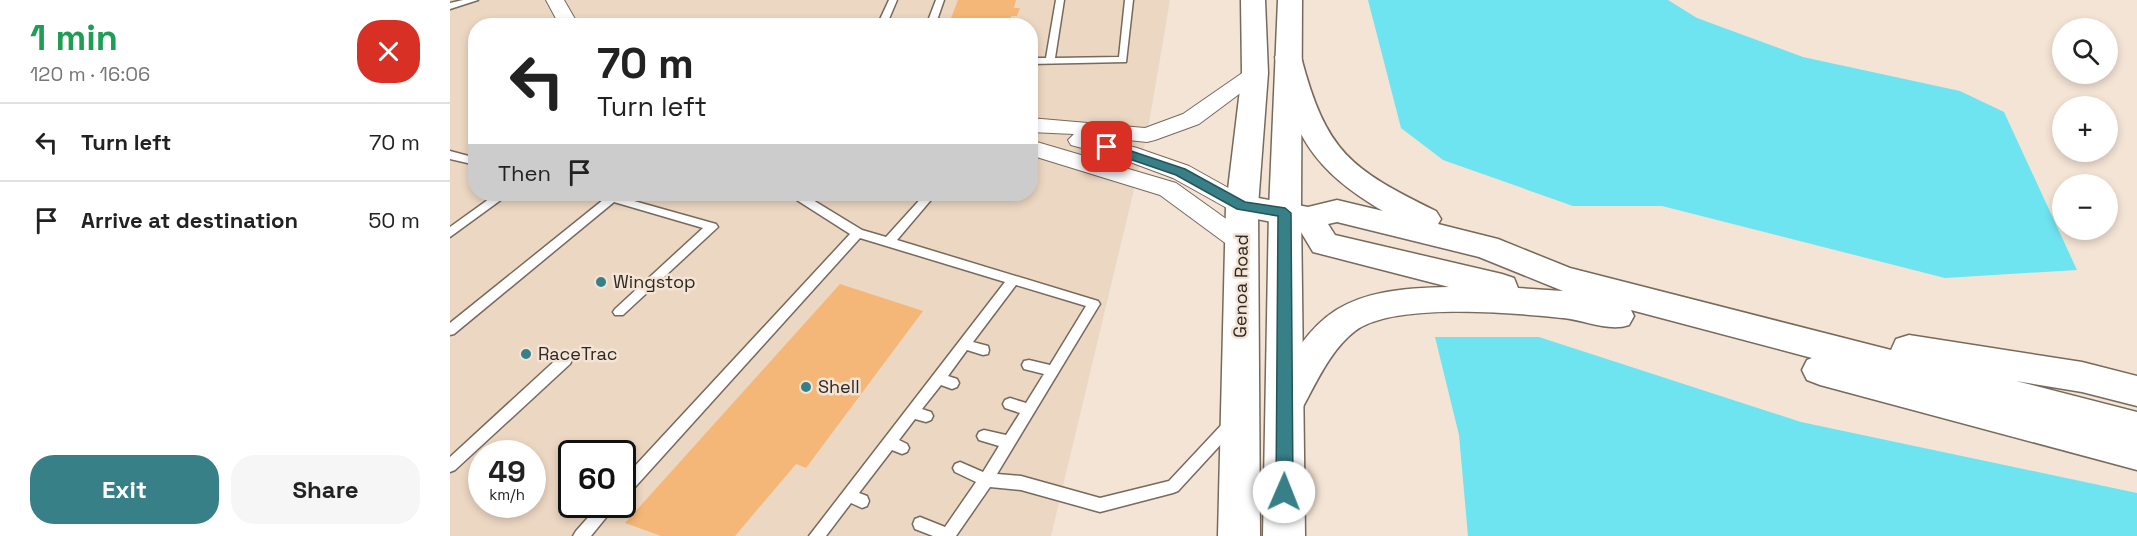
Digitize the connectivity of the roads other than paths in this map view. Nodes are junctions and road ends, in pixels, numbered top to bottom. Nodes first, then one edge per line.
1 (474, 0) edge
2 (555, 0) edge
3 (893, 0) edge
4 (940, 0) edge
5 (1060, 0) edge
6 (1129, 0) edge
7 (1253, 0) edge
8 (1290, 0) edge
9 (450, 6) edge
10 (565, 18) edge
11 (885, 18) edge
12 (933, 18) edge
13 (1288, 57) junction
14 (1038, 61) edge
15 (1050, 61) junction
16 (1255, 73) junction
17 (1038, 125) edge
18 (1038, 130) edge
19 (1038, 149) edge
20 (450, 155) edge
21 (468, 160) edge
22 (493, 201) edge
23 (608, 201) edge
24 (622, 201) edge
25 (807, 201) edge
26 (925, 201) edge
27 (1242, 206) junction
28 (1296, 215) junction
29 (450, 233) edge
30 (858, 233) junction
31 (889, 242) junction
32 (1241, 242) junction
33 (1487, 247) junction
34 (1012, 282) junction
35 (1579, 306) junction
36 (619, 312) dead end
37 (1708, 317) junction
38 (450, 330) edge
39 (964, 344) junction
40 (982, 350) dead end
41 (565, 360) dead end
42 (1029, 365) dead end
43 (1052, 372) junction
44 (2137, 391) edge
45 (1286, 403) junction
46 (1010, 404) dead end
47 (1028, 410) junction
48 (912, 412) junction
49 (1240, 414) junction
50 (926, 416) dead end
51 (2137, 428) edge
52 (984, 436) dead end
53 (1008, 442) junction
54 (2137, 453) edge
55 (450, 466) edge
56 (960, 468) dead end
57 (636, 476) edge
58 (986, 480) junction
59 (597, 518) edge
60 (920, 524) dead end
61 (581, 536) edge
62 (817, 536) edge
63 (948, 536) edge
64 (1239, 536) edge
65 (1284, 536) edge

1 - 9 lane
2 - 10 street
3 - 11 lane
4 - 12 lane
5 - 15 lane
6 - 15 lane
7 - 16 main road, Genoa Road
8 - 13 main road
13 - 28 main road
13 - 33 main road
14 - 15 lane
16 - 17 street
16 - 27 main road, Genoa Road
18 - 27 street
19 - 32 street
20 - 21 lane
22 - 29 lane
23 - 38 lane
24 - 36 lane
25 - 30 lane
26 - 31 lane
27 - 28 main road
27 - 32 main road, Genoa Road
28 - 33 main road
28 - 35 main road
28 - 45 main road
30 - 31 lane
30 - 57 lane
31 - 34 lane
32 - 49 main road, Genoa Road
33 - 37 main road
34 - 39 lane
34 - 43 lane
35 - 45 main road
35 - 54 main road
37 - 44 main road
37 - 51 main road
39 - 40 lane
39 - 48 lane
41 - 55 lane
42 - 43 lane
43 - 47 lane
45 - 65 main road
46 - 47 lane
47 - 53 lane
48 - 50 lane
48 - 62 lane
49 - 58 lane
49 - 64 main road, Genoa Road
52 - 53 lane
53 - 58 lane
56 - 58 lane
58 - 63 lane
59 - 61 lane
60 - 63 lane

